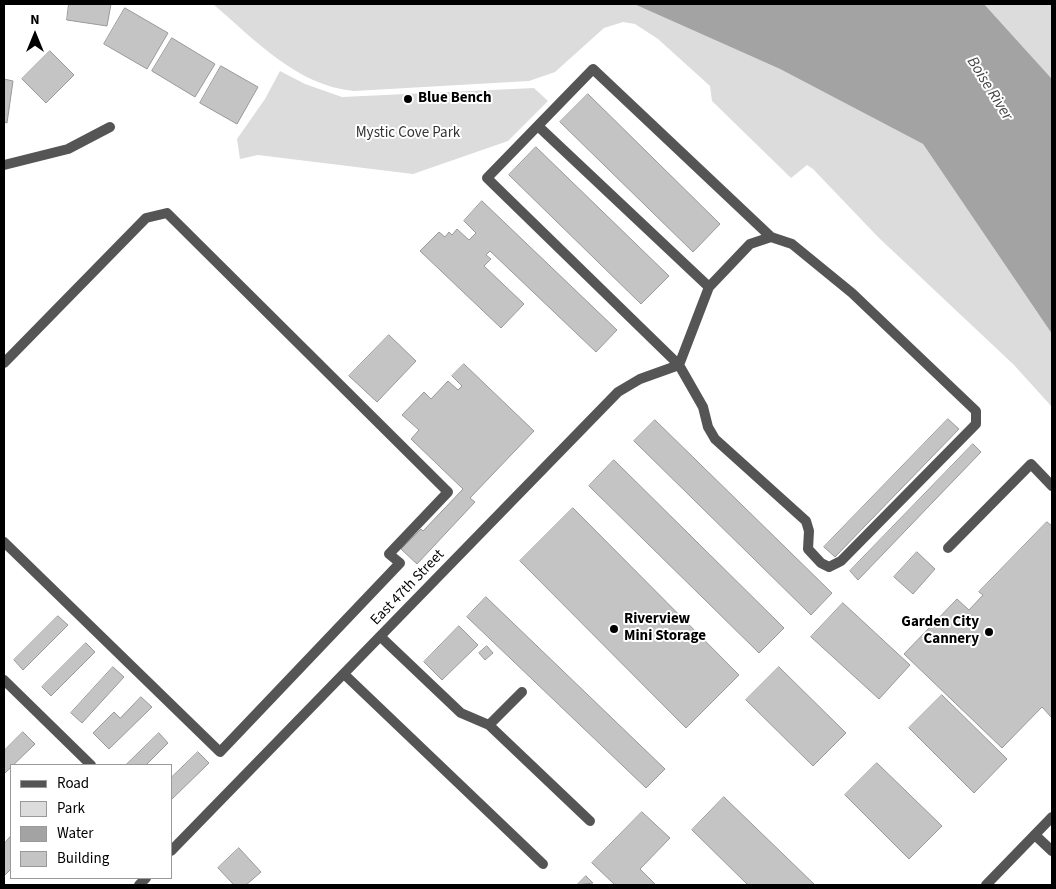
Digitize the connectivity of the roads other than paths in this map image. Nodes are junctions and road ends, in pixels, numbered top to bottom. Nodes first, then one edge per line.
1 (538, 126) junction
2 (110, 127) dead end
3 (4, 165) edge
4 (771, 237) junction
5 (709, 287) junction
6 (4, 363) edge
7 (679, 365) junction
8 (1052, 486) edge
9 (4, 542) edge
10 (948, 548) dead end
11 (381, 637) junction
12 (344, 674) junction
13 (4, 680) edge
14 (522, 692) dead end
15 (489, 725) junction
16 (90, 764) edge
17 (1052, 817) edge
18 (590, 820) dead end
19 (1035, 835) junction
20 (173, 847) edge
21 (1052, 851) edge
22 (543, 864) dead end
23 (986, 885) edge

1 - 4 street
1 - 5 street
1 - 7 street
2 - 3 street
4 - 5 street
4 - 7 street
5 - 7 street
6 - 9 street
7 - 11 street, East 47th Street
8 - 10 street
11 - 12 street, East 47th Street
11 - 15 street
12 - 20 street, East 47th Street
12 - 22 street
13 - 16 street
14 - 15 street
15 - 18 street
17 - 19 street
19 - 21 street
19 - 23 street

